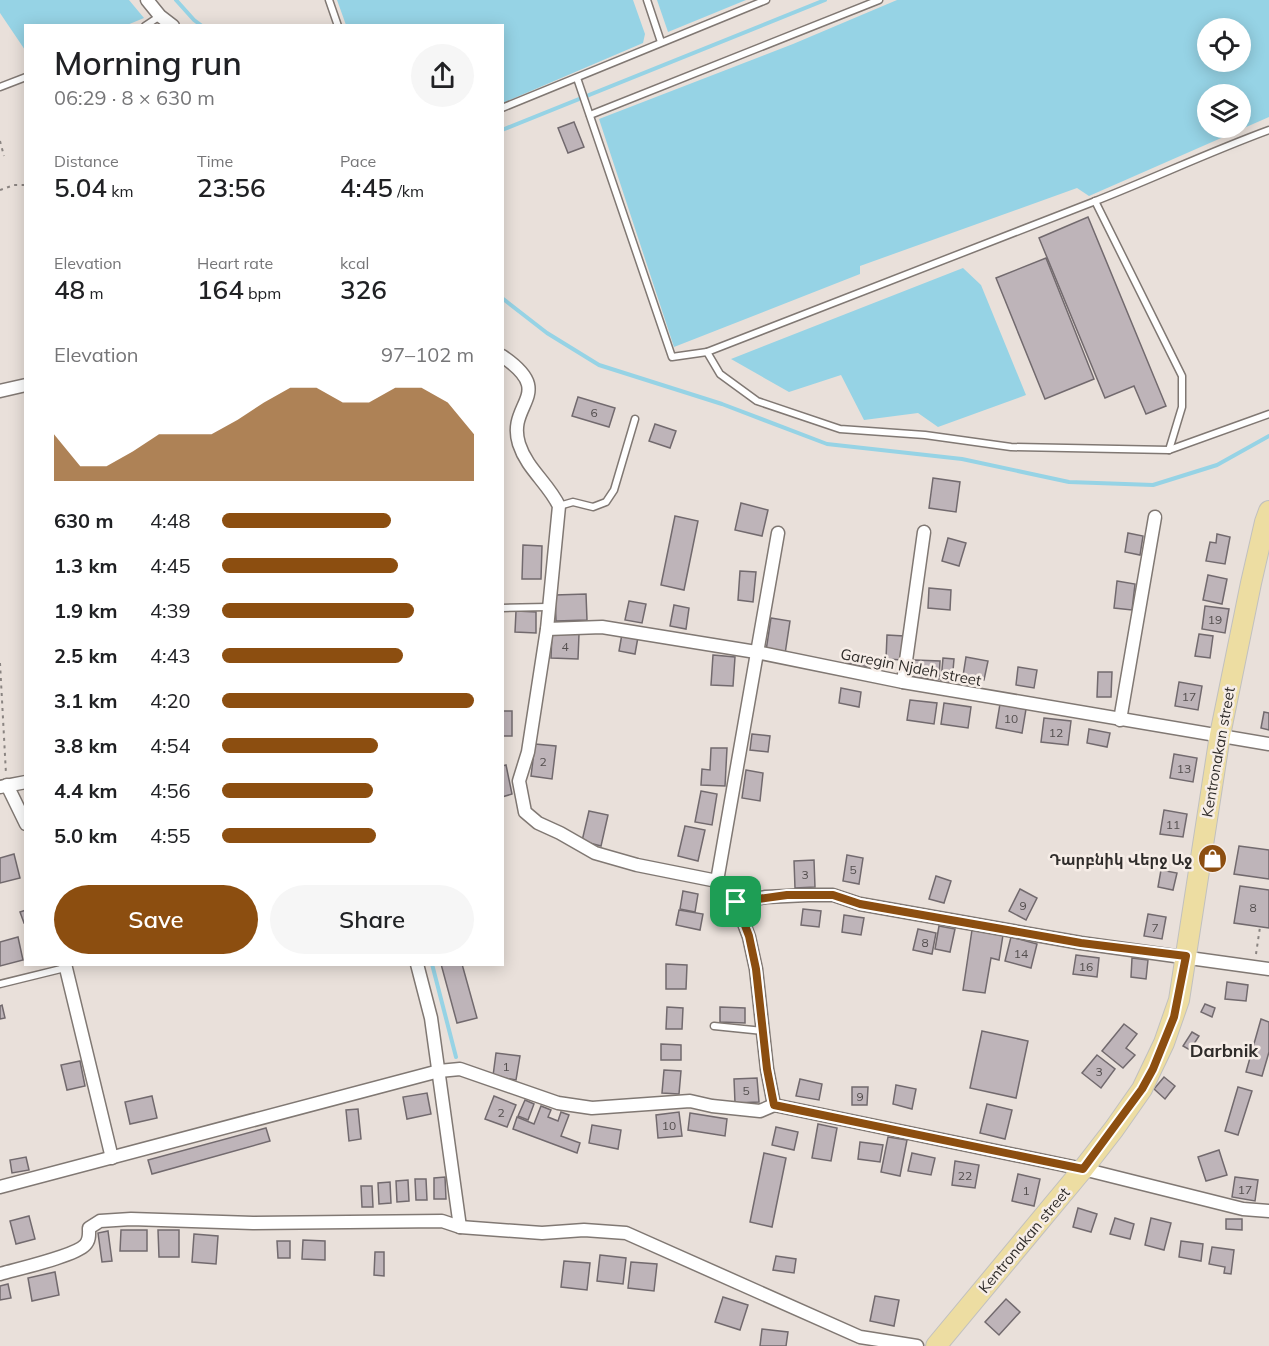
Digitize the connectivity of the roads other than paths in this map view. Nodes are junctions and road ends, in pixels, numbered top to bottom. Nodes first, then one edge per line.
1 (147, 0) edge
2 (329, 0) edge
3 (647, 0) edge
4 (766, 0) edge
5 (879, 0) edge
6 (160, 16) junction
7 (148, 24) edge
8 (170, 24) edge
9 (337, 24) edge
10 (661, 42) junction
11 (24, 78) edge
12 (577, 78) junction
13 (0, 87) edge
14 (504, 107) edge
15 (590, 115) junction
16 (1269, 130) edge
17 (1095, 201) junction
18 (707, 352) junction
19 (504, 357) edge
20 (24, 385) edge
21 (0, 391) edge
22 (1269, 414) edge
23 (635, 419) dead end
24 (1169, 450) junction
25 (559, 506) junction
26 (1269, 511) edge
27 (1155, 517) dead end
28 (924, 532) dead end
29 (778, 533) dead end
30 (549, 607) junction
31 (504, 608) edge
32 (547, 629) junction
33 (756, 652) junction
34 (903, 682) junction
35 (1120, 720) junction
36 (1220, 735) junction
37 (1269, 744) edge
38 (24, 782) edge
39 (3, 786) edge
40 (24, 821) edge
41 (717, 881) junction
42 (736, 902) junction
43 (1186, 956) junction
44 (65, 966) edge
45 (418, 966) edge
46 (1269, 969) edge
47 (0, 984) edge
48 (714, 1026) dead end
49 (763, 1031) junction
50 (439, 1071) junction
51 (774, 1105) junction
52 (112, 1158) junction
53 (1083, 1169) junction
54 (0, 1187) edge
55 (1269, 1211) edge
56 (460, 1227) junction
57 (0, 1274) edge
58 (917, 1346) edge
59 (936, 1346) edge

1 - 6 street
2 - 9 lane
3 - 10 lane
4 - 10 lane
5 - 15 lane
6 - 7 lane
6 - 8 street
10 - 12 lane
11 - 13 lane
12 - 14 lane
12 - 15 lane
15 - 18 lane
16 - 17 lane
17 - 18 lane
17 - 24 lane
18 - 24 lane
19 - 25 street
20 - 21 street
22 - 24 lane
23 - 25 lane
25 - 30 street
26 - 36 main road, Kentronakan street
27 - 35 street
28 - 34 street
29 - 33 street
30 - 31 lane
30 - 32 street
32 - 33 street, Garegin Njdeh street
32 - 41 street
33 - 34 street, Garegin Njdeh street
33 - 41 street
34 - 35 street, Garegin Njdeh street
35 - 36 street, Garegin Njdeh street
36 - 37 street, Garegin Njdeh street
36 - 43 main road, Kentronakan street
38 - 39 street
39 - 40 street
41 - 42 street
42 - 43 street
42 - 49 street
43 - 46 street
43 - 53 main road, Kentronakan street
44 - 47 lane
44 - 52 street
45 - 50 street
48 - 49 lane
49 - 51 street
50 - 51 street
50 - 52 street
50 - 56 street
51 - 53 street
52 - 54 street
53 - 55 street
53 - 59 main road, Kentronakan street
56 - 57 street
56 - 58 street

